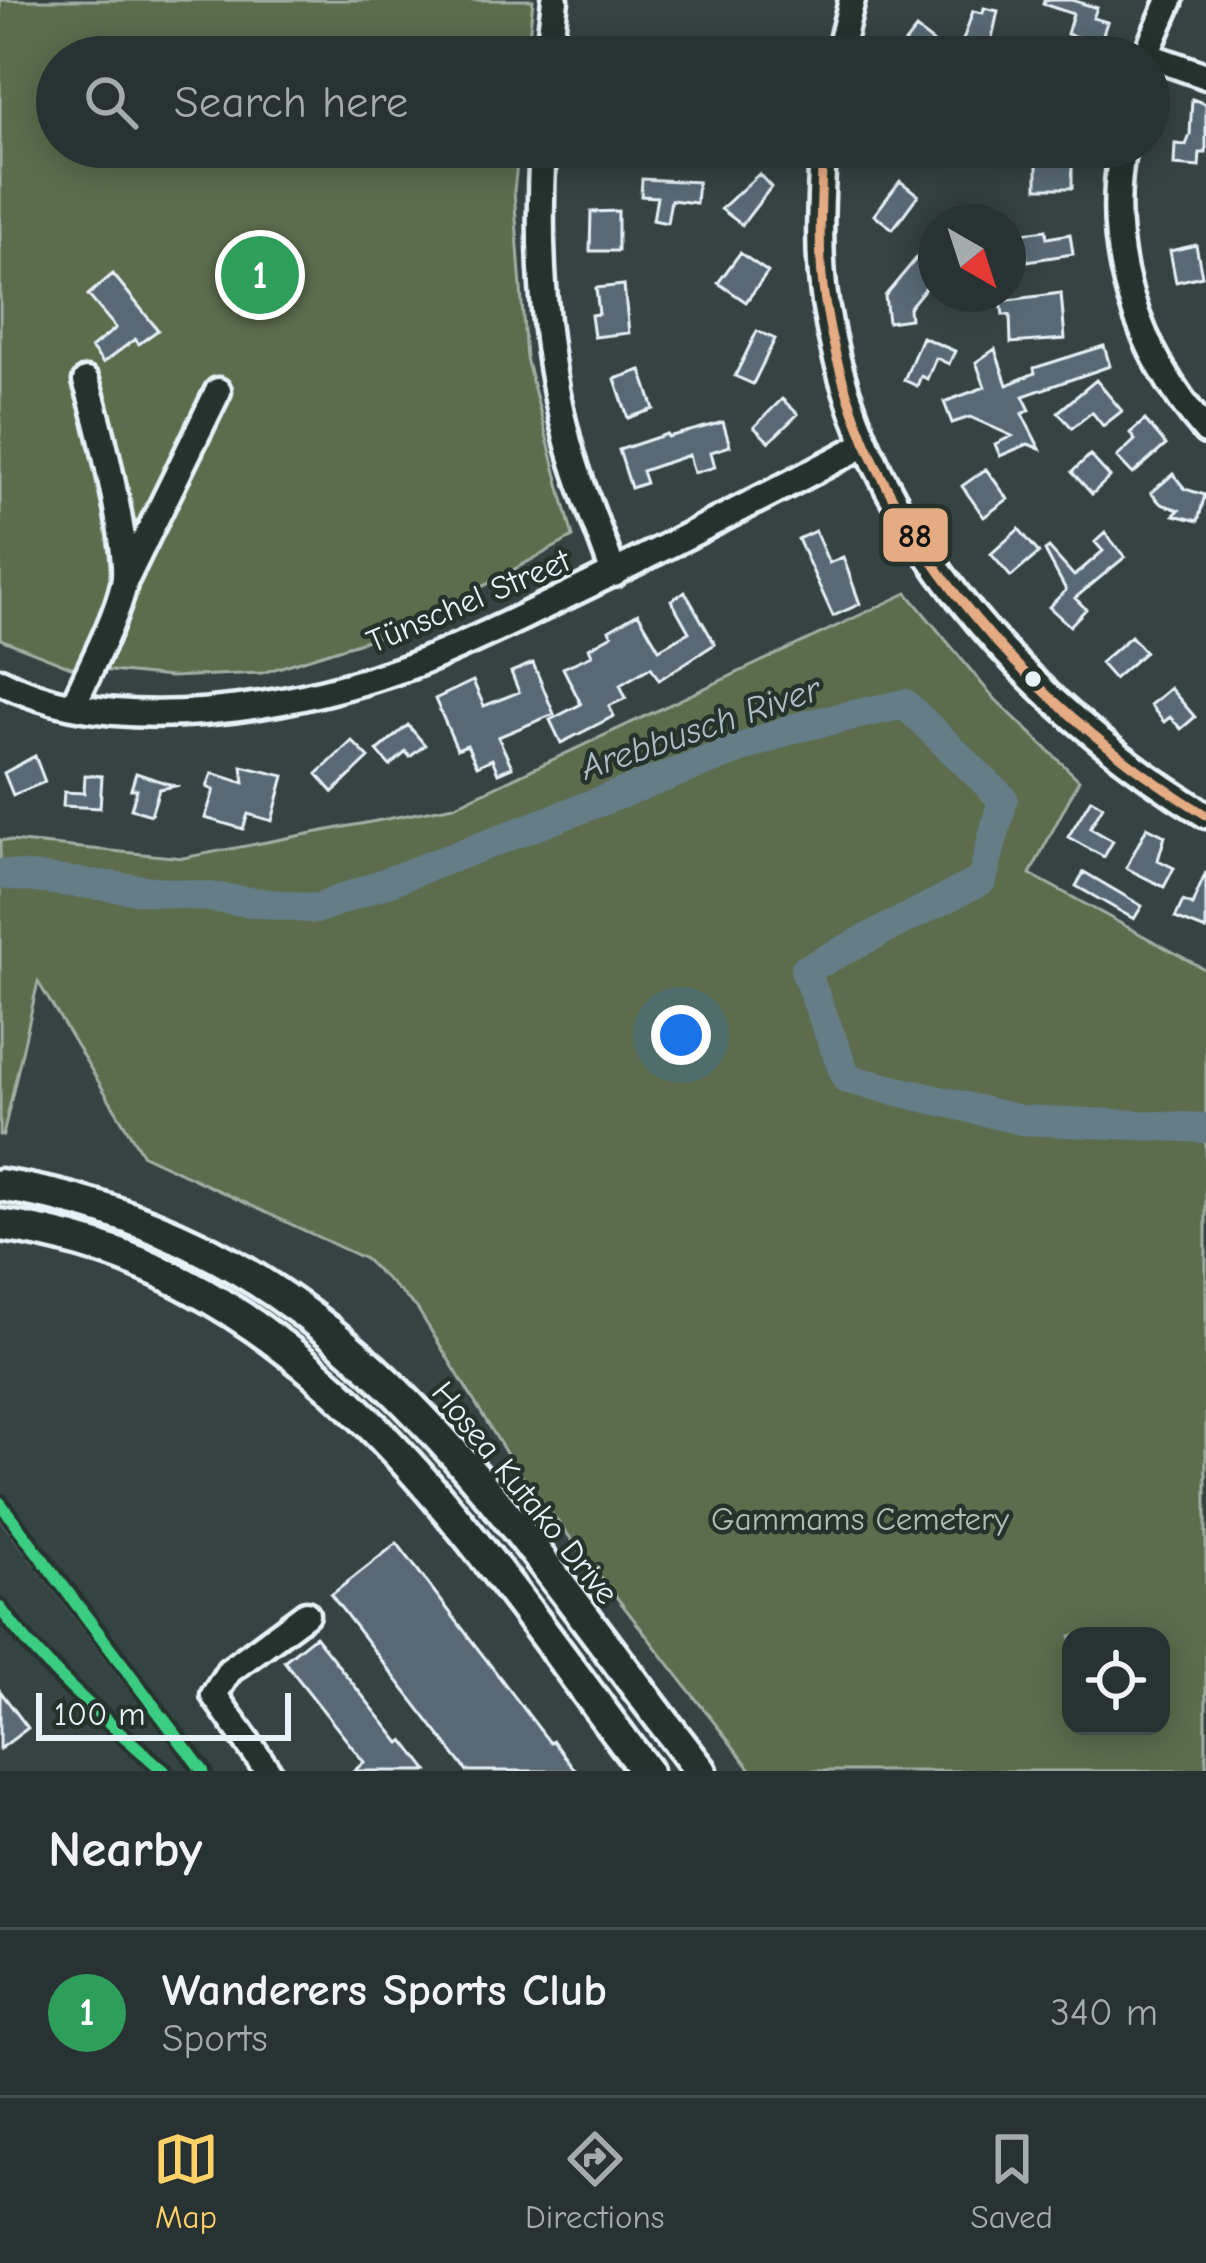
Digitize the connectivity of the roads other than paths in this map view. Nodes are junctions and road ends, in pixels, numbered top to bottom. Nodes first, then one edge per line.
1 (554, 0) edge
2 (852, 0) edge
3 (1171, 0) edge
4 (550, 36) edge
5 (843, 36) edge
6 (1154, 36) edge
7 (1170, 64) edge
8 (1206, 76) edge
9 (542, 168) edge
10 (823, 168) edge
11 (1120, 168) edge
12 (86, 381) dead end
13 (218, 391) dead end
14 (1206, 431) edge
15 (864, 445) junction
16 (614, 574) junction
17 (124, 582) junction
18 (0, 681) edge
19 (73, 706) junction
20 (1206, 815) edge
21 (0, 1185) edge
22 (0, 1226) edge
23 (306, 1614) dead end
24 (268, 1771) edge
25 (646, 1771) edge
26 (701, 1771) edge

1 - 4 street
2 - 5 street
3 - 6 street
7 - 8 street
9 - 16 street
10 - 15 street
11 - 14 street
12 - 17 street
13 - 17 street
15 - 16 street, Tünschel Street
15 - 20 street
16 - 19 street, Tünschel Street
17 - 19 street
18 - 19 street, Tünschel Street
21 - 26 main road, Hosea Kutako Drive
22 - 25 main road
23 - 24 street

